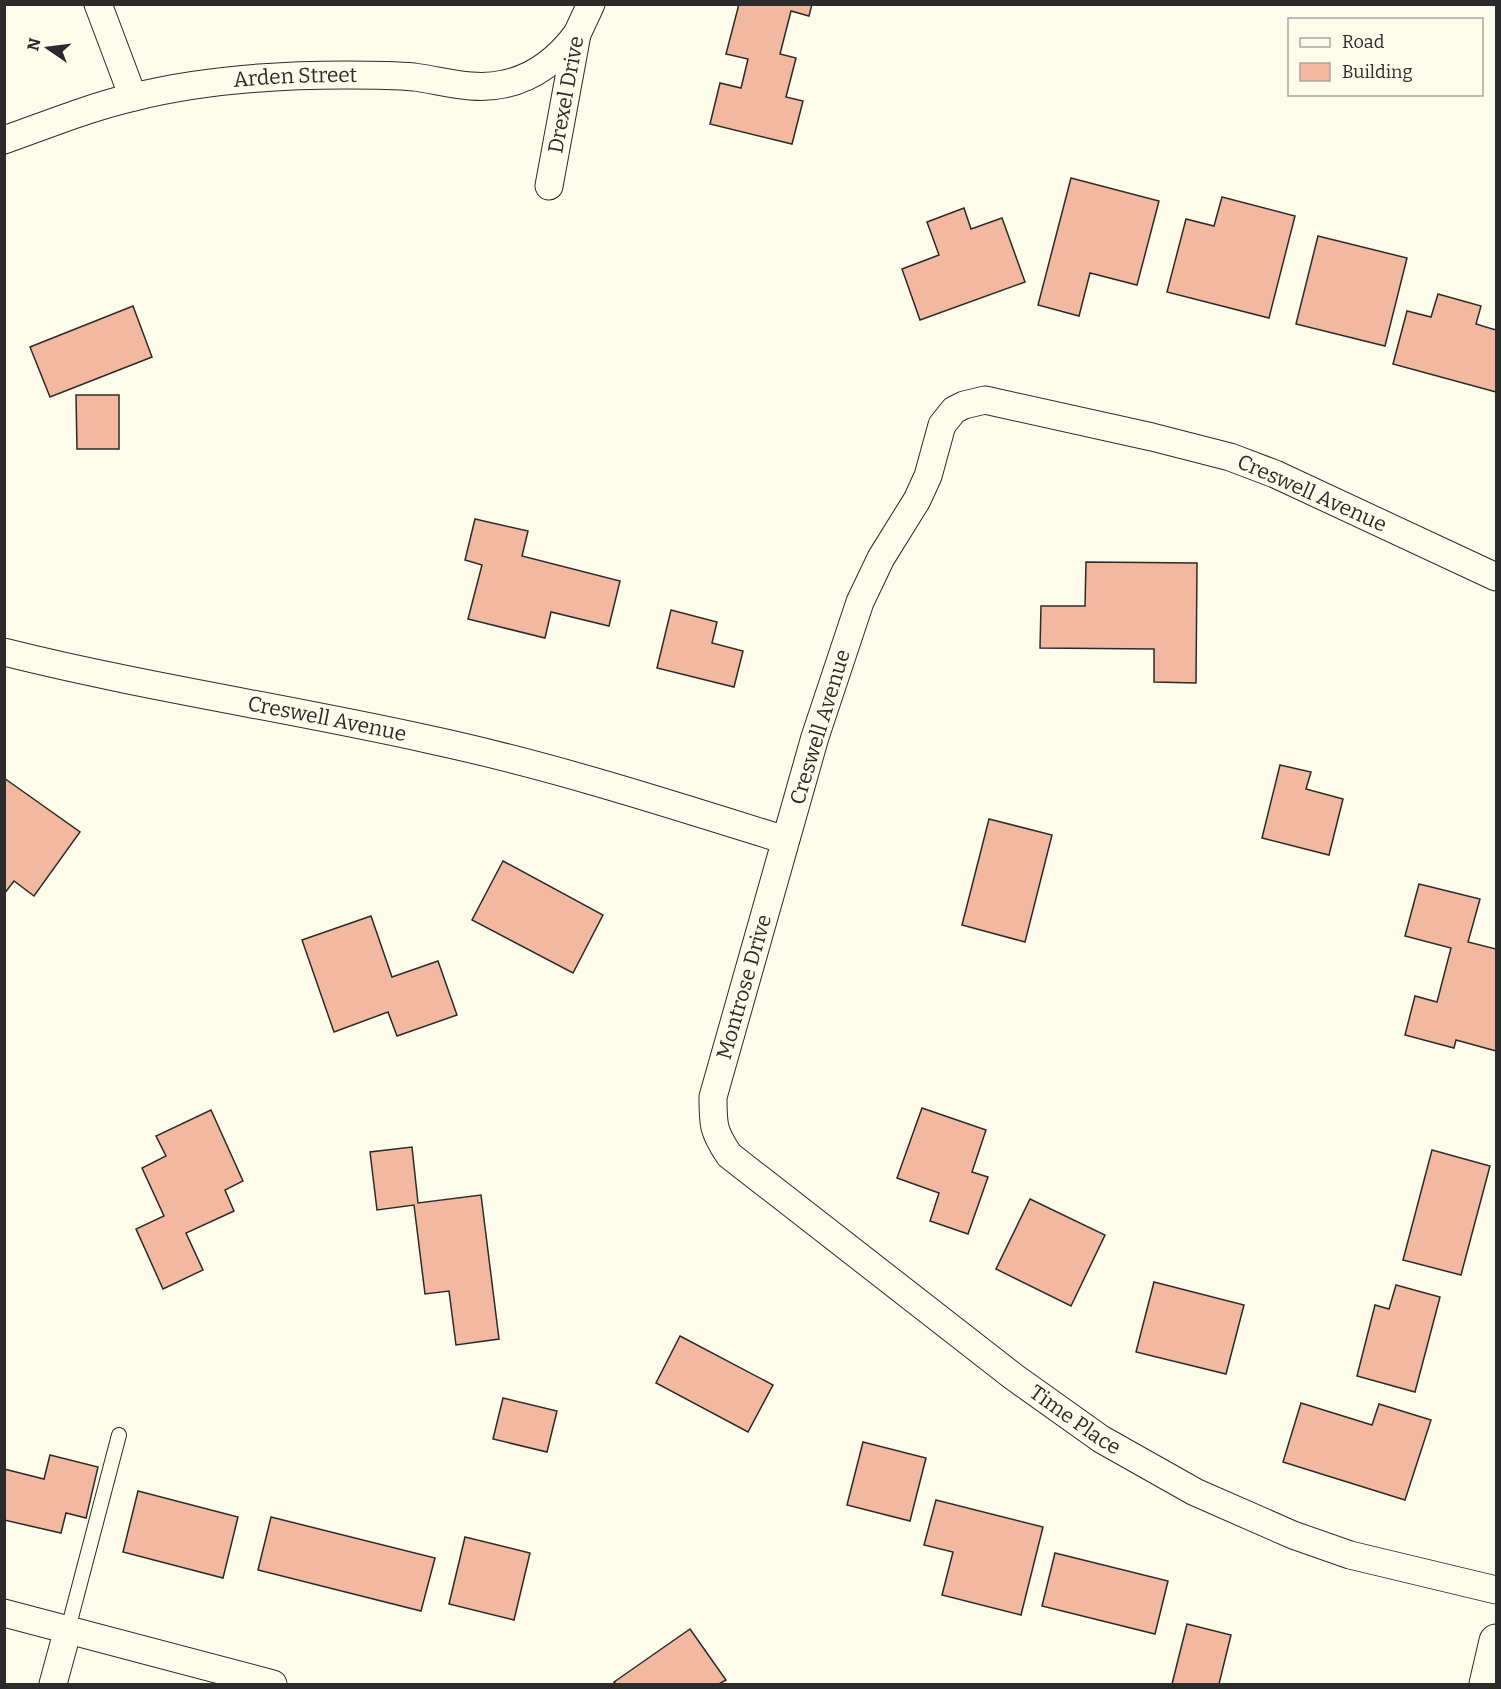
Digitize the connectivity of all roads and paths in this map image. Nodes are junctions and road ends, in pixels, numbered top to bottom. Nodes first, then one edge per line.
1 (98, 4) edge
2 (591, 4) edge
3 (577, 34) junction
4 (133, 97) junction
5 (4, 140) edge
6 (549, 186) dead end
7 (1497, 577) edge
8 (4, 652) edge
9 (785, 840) junction
10 (716, 1136) joint
11 (119, 1435) dead end
12 (1497, 1590) edge
13 (4, 1613) edge
14 (68, 1629) junction
15 (1497, 1641) edge
16 (53, 1684) edge
17 (273, 1684) edge
18 (1486, 1684) edge

1 - 4 street
2 - 3 street, Drexel Drive
3 - 4 street, Arden Street
3 - 6 street, Drexel Drive
4 - 5 street, Arden Street
7 - 9 street, Creswell Avenue
8 - 9 street, Creswell Avenue
9 - 10 street, Montrose Drive
10 - 12 street, Time Place
11 - 14 lane
13 - 14 street
14 - 16 street
14 - 17 street
15 - 18 street

